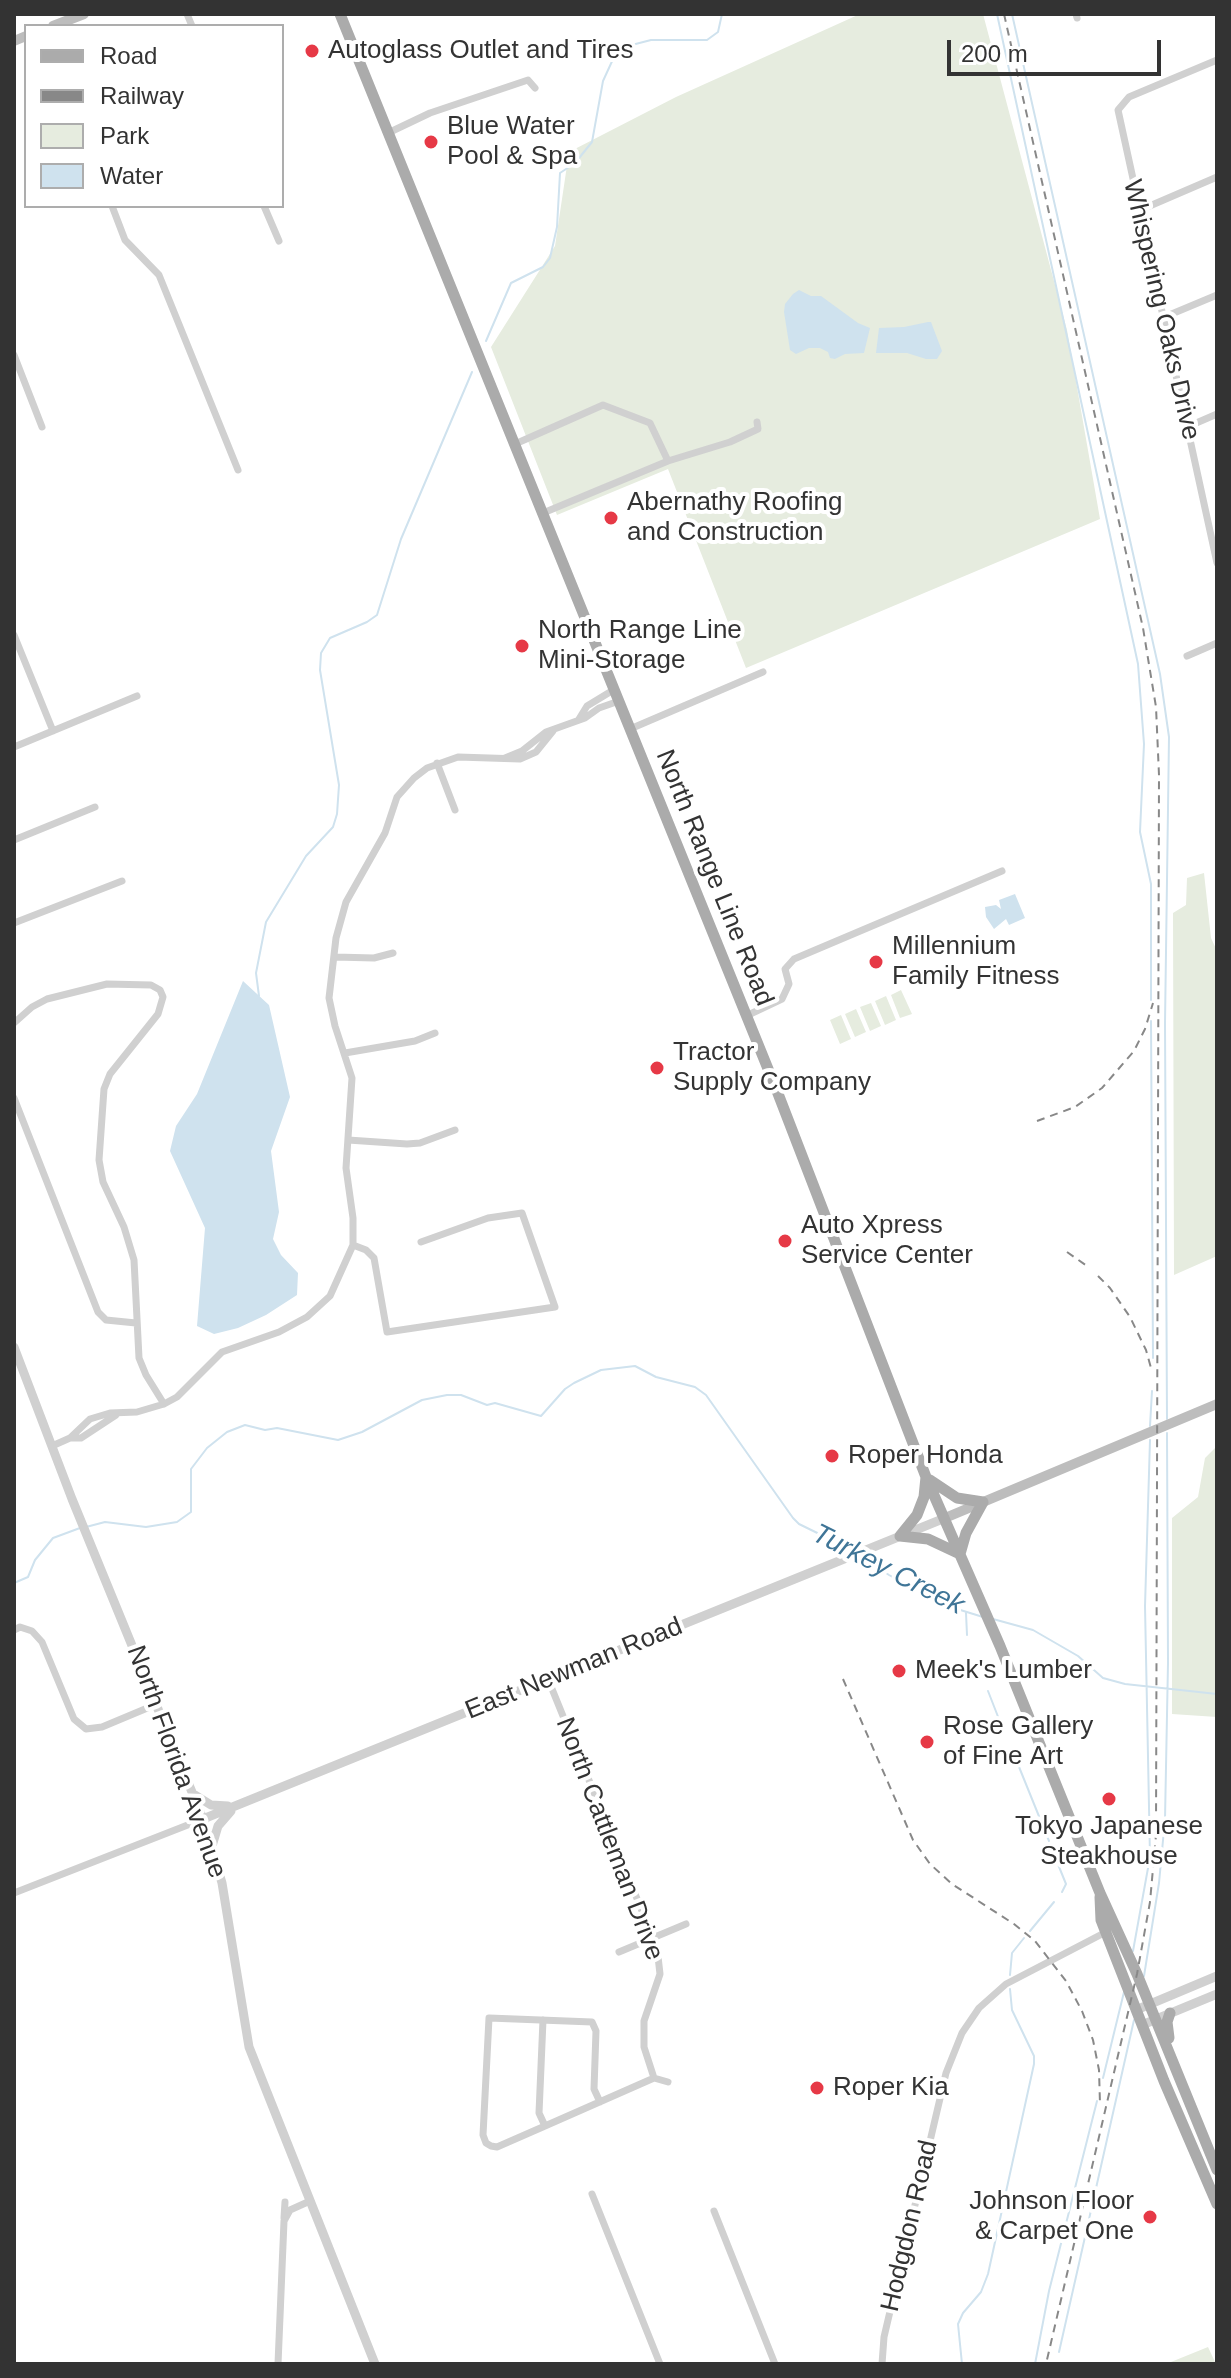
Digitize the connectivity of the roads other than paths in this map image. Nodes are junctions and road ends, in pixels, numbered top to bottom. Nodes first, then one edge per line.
1 (84, 14) edge
2 (340, 14) edge
3 (58, 24) edge
4 (1217, 60) edge
5 (535, 88) dead end
6 (388, 133) junction
7 (1217, 177) edge
8 (113, 208) edge
9 (265, 208) edge
10 (1138, 211) junction
11 (279, 241) dead end
12 (1217, 295) edge
13 (1162, 318) junction
14 (14, 355) edge
15 (1217, 414) edge
16 (757, 422) dead end
17 (42, 427) dead end
18 (1187, 427) junction
19 (515, 444) junction
20 (668, 461) junction
21 (238, 470) dead end
22 (543, 513) junction
23 (1214, 528) edge
24 (1217, 563) edge
25 (14, 635) edge
26 (1217, 643) edge
27 (1187, 656) dead end
28 (763, 672) dead end
29 (617, 695) junction
30 (137, 696) dead end
31 (579, 719) junction
32 (630, 729) junction
33 (53, 731) junction
34 (14, 747) edge
35 (437, 763) junction
36 (95, 807) dead end
37 (455, 810) dead end
38 (14, 840) edge
39 (1002, 871) dead end
40 (122, 881) dead end
41 (14, 923) edge
42 (393, 953) dead end
43 (335, 957) junction
44 (746, 1016) junction
45 (14, 1023) edge
46 (435, 1033) dead end
47 (345, 1053) junction
48 (14, 1098) edge
49 (455, 1130) dead end
50 (348, 1140) junction
51 (421, 1242) dead end
52 (353, 1245) junction
53 (136, 1323) junction
54 (14, 1347) edge
55 (164, 1404) junction
56 (1217, 1404) edge
57 (52, 1446) junction
58 (926, 1477) junction
59 (983, 1502) junction
60 (945, 1518) junction
61 (900, 1536) junction
62 (960, 1554) junction
63 (14, 1630) edge
64 (548, 1679) junction
65 (157, 1704) junction
66 (191, 1791) junction
67 (243, 1802) junction
68 (203, 1819) junction
69 (212, 1849) junction
70 (14, 1893) edge
71 (1100, 1893) junction
72 (686, 1924) dead end
73 (1106, 1932) junction
74 (653, 1938) junction
75 (619, 1952) dead end
76 (1217, 1976) edge
77 (1217, 1994) edge
78 (1149, 2004) junction
79 (1136, 2010) junction
80 (1170, 2013) junction
81 (1156, 2019) junction
82 (543, 2020) junction
83 (1142, 2025) junction
84 (654, 2078) junction
85 (668, 2082) dead end
86 (600, 2102) junction
87 (545, 2126) junction
88 (1201, 2133) junction
89 (1217, 2170) edge
90 (592, 2194) dead end
91 (310, 2201) junction
92 (285, 2202) dead end
93 (1217, 2204) edge
94 (714, 2211) dead end
95 (284, 2221) junction
96 (278, 2364) edge
97 (375, 2364) edge
98 (660, 2364) edge
99 (775, 2364) edge
100 (882, 2364) edge

1 - 3 main road
2 - 6 main road, North Range Line Road
4 - 10 street, Whispering Oaks Drive
5 - 6 street
6 - 19 main road, North Range Line Road
7 - 10 street
8 - 21 street
9 - 11 street
10 - 13 street, Whispering Oaks Drive
12 - 13 street
13 - 18 street, Whispering Oaks Drive
14 - 17 street
15 - 18 street
16 - 20 street
18 - 23 street, Whispering Oaks Drive
19 - 20 street
19 - 22 main road, North Range Line Road
20 - 22 street
22 - 29 main road, North Range Line Road
23 - 24 street, Whispering Oaks Drive
25 - 33 street
26 - 27 street
28 - 32 street
29 - 31 street
29 - 31 street
29 - 32 main road, North Range Line Road
30 - 33 street
31 - 35 street
32 - 44 main road, North Range Line Road
33 - 34 street
35 - 37 street
35 - 43 street
36 - 38 street
39 - 44 street
40 - 41 street
42 - 43 street
43 - 47 street
44 - 58 main road, North Range Line Road
45 - 53 street
46 - 47 street
47 - 50 street
48 - 53 street
49 - 50 street
50 - 52 street
51 - 52 street
52 - 55 street
53 - 55 street
54 - 57 street, North Florida Avenue
55 - 57 street
56 - 59 main road
57 - 65 street, North Florida Avenue
58 - 59 main road
58 - 60 main road, North Range Line Road
58 - 61 main road
59 - 60 main road
59 - 62 main road
60 - 61 street, East Newman Road
60 - 62 main road, North Range Line Road
61 - 62 main road
61 - 64 street, East Newman Road
62 - 71 main road, North Range Line Road
63 - 65 street
64 - 67 street, East Newman Road
64 - 74 street, North Cattleman Drive
65 - 66 street, North Florida Avenue
66 - 67 street
66 - 68 street, North Florida Avenue
67 - 68 street, East Newman Road
67 - 69 street
68 - 69 street, North Florida Avenue
68 - 70 street
69 - 91 street, North Florida Avenue
71 - 73 main road, North Range Line Road
71 - 78 main road, North Range Line Road
72 - 74 street
73 - 79 main road, North Range Line Road
73 - 100 street, Hodgdon Road
74 - 75 street
74 - 84 street, North Cattleman Drive
76 - 78 street
77 - 80 street
78 - 79 street
78 - 81 main road, North Range Line Road
79 - 83 main road, North Range Line Road
80 - 81 street
80 - 88 main road
81 - 83 street
81 - 88 main road, North Range Line Road
82 - 86 street
82 - 87 street
82 - 87 street
83 - 93 main road, North Range Line Road
84 - 85 street
84 - 86 street
86 - 87 street
88 - 89 main road, North Range Line Road
90 - 98 street
91 - 95 street
91 - 97 street, North Florida Avenue
92 - 95 street
94 - 99 street
95 - 96 street

